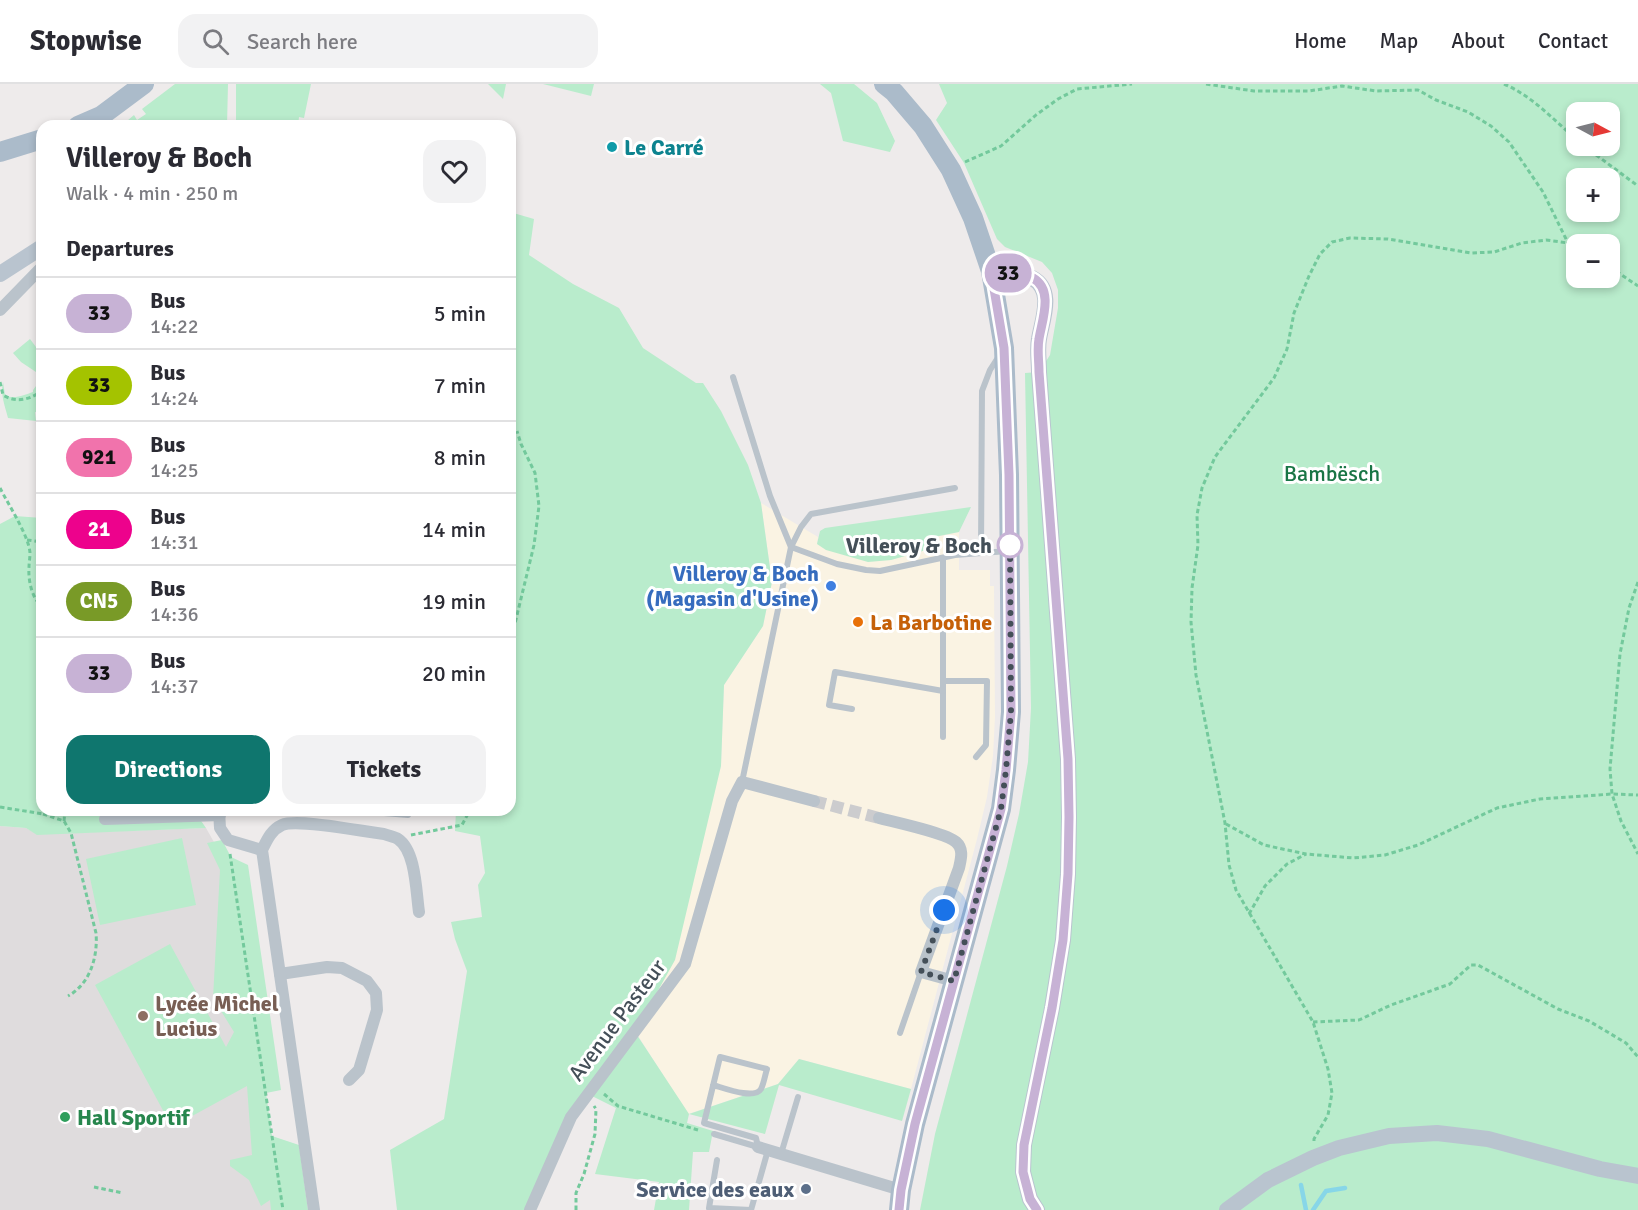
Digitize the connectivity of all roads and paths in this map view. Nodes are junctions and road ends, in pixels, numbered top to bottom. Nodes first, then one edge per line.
1 (144, 84) edge
2 (884, 84) edge
3 (1132, 84) edge
4 (1206, 84) edge
5 (1352, 84) edge
6 (1504, 84) edge
7 (1095, 85) edge
8 (1342, 86) junction
9 (105, 120) edge
10 (1566, 130) edge
11 (36, 141) edge
12 (0, 152) edge
13 (1598, 156) edge
14 (951, 170) junction
15 (1638, 186) edge
16 (1566, 239) edge
17 (1566, 243) edge
18 (36, 251) edge
19 (991, 271) junction
20 (36, 273) edge
21 (0, 274) edge
22 (1620, 274) edge
23 (1638, 286) edge
24 (0, 310) edge
25 (1004, 348) junction
26 (733, 377) dead end
27 (0, 382) edge
28 (36, 394) edge
29 (517, 431) dead end
30 (0, 488) edge
31 (955, 488) dead end
32 (27, 540) junction
33 (36, 541) edge
34 (791, 547) junction
35 (1010, 550) junction
36 (981, 552) junction
37 (943, 558) junction
38 (1638, 582) edge
39 (36, 598) edge
40 (516, 619) edge
41 (943, 681) junction
42 (943, 691) junction
43 (852, 709) dead end
44 (943, 737) dead end
45 (976, 757) dead end
46 (742, 782) junction
47 (1612, 794) junction
48 (1638, 795) edge
49 (814, 801) tunnel mouth
50 (0, 807) edge
51 (36, 813) edge
52 (49, 816) edge
53 (64, 816) edge
54 (162, 816) edge
55 (219, 816) edge
56 (467, 816) edge
57 (879, 818) tunnel mouth
58 (105, 819) dead end
59 (64, 821) junction
60 (1225, 823) junction
61 (397, 838) junction
62 (228, 840) junction
63 (262, 850) junction
64 (1306, 854) junction
65 (1638, 854) edge
66 (419, 912) dead end
67 (1249, 914) junction
68 (921, 972) junction
69 (280, 974) junction
70 (954, 981) junction
71 (68, 996) dead end
72 (1313, 1022) junction
73 (900, 1033) dead end
74 (1638, 1057) edge
75 (349, 1080) dead end
76 (713, 1085) junction
77 (591, 1090) junction
78 (798, 1097) dead end
79 (714, 1134) joint
80 (763, 1148) junction
81 (781, 1154) junction
82 (1313, 1158) junction
83 (717, 1160) dead end
84 (1638, 1176) edge
85 (94, 1187) dead end
86 (901, 1190) junction
87 (123, 1193) dead end
88 (283, 1210) edge
89 (314, 1210) edge
90 (530, 1210) edge
91 (576, 1210) edge
92 (899, 1210) edge
93 (1037, 1210) edge
94 (1227, 1210) edge

1 - 9 main road
2 - 14 main road
3 - 7 path
4 - 8 path
5 - 8 path
6 - 10 path
7 - 14 path
8 - 16 path
11 - 12 main road
13 - 15 path
14 - 19 main road
17 - 60 path
18 - 21 main road
19 - 25 main road
19 - 93 main road
20 - 24 street
22 - 23 path
25 - 35 main road
25 - 36 lane
26 - 34 lane
27 - 28 path
29 - 40 path
30 - 32 path
31 - 34 lane
32 - 33 path
32 - 39 path
34 - 37 lane
34 - 46 lane
35 - 36 lane
35 - 70 main road
36 - 37 lane
37 - 41 lane
38 - 47 path
41 - 42 lane
41 - 45 lane
42 - 43 lane
42 - 44 lane
46 - 49 street
46 - 77 street, Avenue Pasteur
47 - 48 path
47 - 64 path
47 - 65 path
50 - 51 path
52 - 59 path
53 - 59 path
54 - 58 street
55 - 62 street
56 - 61 path
57 - 68 street
59 - 71 path
60 - 64 path
60 - 67 path
61 - 63 street
61 - 66 street
62 - 63 street
62 - 88 path
63 - 69 street
64 - 67 path
67 - 72 path
68 - 70 street
68 - 73 lane
69 - 75 street
69 - 89 street
70 - 86 main road
72 - 74 path
72 - 82 path
76 - 76 lane
76 - 80 lane
77 - 79 path
77 - 90 street, Avenue Pasteur
77 - 91 path
78 - 81 lane
79 - 80 lane
80 - 81 street
80 - 83 lane
81 - 86 street
82 - 84 main road
82 - 94 main road
85 - 87 path
86 - 92 main road

